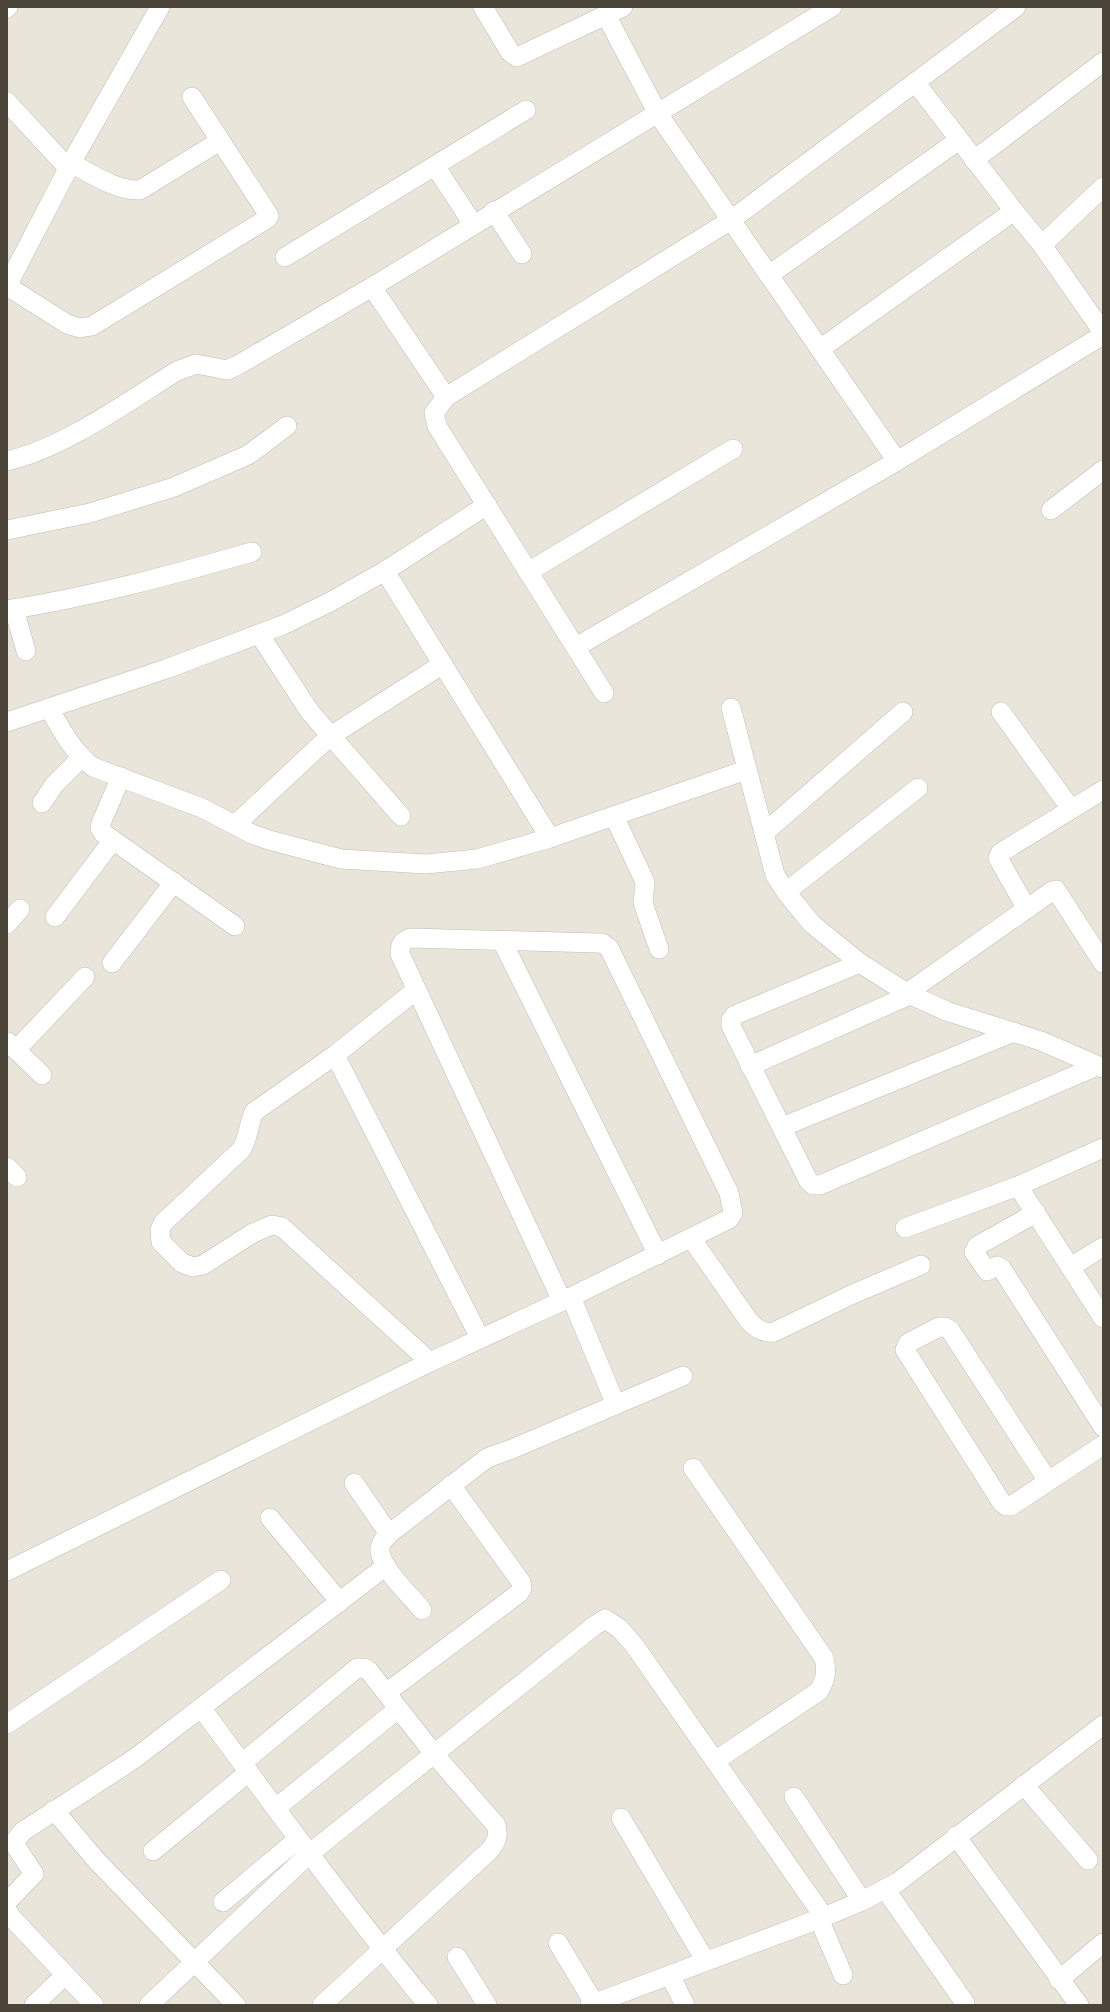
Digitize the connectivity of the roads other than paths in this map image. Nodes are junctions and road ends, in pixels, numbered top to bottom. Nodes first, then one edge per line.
1 (483, 7) edge
2 (623, 7) edge
3 (832, 7) edge
4 (1016, 7) edge
5 (159, 8) edge
6 (606, 15) junction
7 (1103, 62) edge
8 (915, 82) junction
9 (192, 97) dead end
10 (7, 102) edge
11 (526, 110) dead end
12 (658, 114) junction
13 (959, 140) junction
14 (220, 141) junction
15 (974, 160) junction
16 (70, 166) junction
17 (435, 166) junction
18 (1103, 187) edge
19 (494, 211) junction
20 (1014, 211) junction
21 (731, 220) junction
22 (473, 224) junction
23 (1042, 245) junction
24 (522, 254) dead end
25 (285, 257) dead end
26 (769, 275) junction
27 (7, 286) edge
28 (372, 287) junction
29 (1100, 320) edge
30 (1103, 335) edge
31 (820, 349) junction
32 (446, 398) junction
33 (287, 426) dead end
34 (733, 449) dead end
35 (7, 461) edge
36 (898, 461) junction
37 (1103, 470) edge
38 (487, 505) junction
39 (1052, 510) dead end
40 (7, 530) edge
41 (252, 552) dead end
42 (385, 571) junction
43 (528, 572) junction
44 (10, 609) edge
45 (259, 634) junction
46 (576, 647) junction
47 (26, 651) dead end
48 (443, 664) junction
49 (604, 693) dead end
50 (49, 708) junction
51 (731, 708) dead end
52 (903, 712) dead end
53 (1001, 712) dead end
54 (7, 722) edge
55 (331, 736) junction
56 (81, 758) junction
57 (746, 770) junction
58 (120, 778) junction
59 (918, 788) dead end
60 (1103, 790) edge
61 (42, 803) dead end
62 (1071, 809) junction
63 (401, 816) dead end
64 (614, 816) junction
65 (234, 825) junction
66 (764, 833) junction
67 (550, 838) junction
68 (114, 840) junction
69 (174, 882) junction
70 (786, 892) junction
71 (1027, 909) junction
72 (20, 910) dead end
73 (55, 917) dead end
74 (7, 924) edge
75 (235, 926) dead end
76 (502, 940) junction
77 (659, 949) dead end
78 (112, 963) dead end
79 (860, 963) junction
80 (1103, 963) edge
81 (85, 977) dead end
82 (416, 990) junction
83 (909, 994) junction
84 (1014, 1032) junction
85 (12, 1045) edge
86 (335, 1055) junction
87 (750, 1066) junction
88 (1100, 1067) edge
89 (42, 1075) dead end
90 (782, 1127) junction
91 (1103, 1148) edge
92 (1018, 1186) junction
93 (1036, 1213) junction
94 (905, 1228) dead end
95 (691, 1238) junction
96 (1103, 1247) edge
97 (658, 1255) junction
98 (921, 1265) dead end
99 (1070, 1267) junction
100 (566, 1299) junction
101 (1103, 1318) edge
102 (480, 1338) junction
103 (430, 1362) junction
104 (683, 1376) dead end
105 (616, 1405) junction
106 (1103, 1427) edge
107 (1103, 1445) edge
108 (693, 1468) dead end
109 (1048, 1481) junction
110 (354, 1483) dead end
111 (451, 1485) junction
112 (270, 1518) dead end
113 (389, 1534) junction
114 (386, 1566) junction
115 (7, 1571) edge
116 (221, 1580) dead end
117 (340, 1602) junction
118 (422, 1610) dead end
119 (386, 1693) junction
120 (202, 1709) junction
121 (398, 1709) junction
122 (7, 1724) edge
123 (1102, 1727) edge
124 (434, 1754) junction
125 (715, 1761) junction
126 (246, 1768) junction
127 (1024, 1785) junction
128 (794, 1797) dead end
129 (276, 1808) junction
130 (54, 1810) junction
131 (621, 1818) dead end
132 (956, 1836) junction
133 (304, 1846) junction
134 (153, 1851) dead end
135 (1088, 1860) dead end
136 (885, 1889) junction
137 (862, 1901) junction
138 (223, 1902) dead end
139 (8, 1913) edge
140 (821, 1918) junction
141 (558, 1943) dead end
142 (1103, 1943) edge
143 (382, 1949) junction
144 (456, 1957) dead end
145 (705, 1960) junction
146 (195, 1963) junction
147 (65, 1975) junction
148 (670, 1975) junction
149 (843, 1975) dead end
150 (1059, 1980) junction
151 (592, 2004) edge
152 (965, 2004) dead end
153 (34, 2005) edge
154 (94, 2005) edge
155 (149, 2005) edge
156 (236, 2005) edge
157 (322, 2005) edge
158 (428, 2005) edge
159 (487, 2005) edge
160 (685, 2005) edge
161 (1080, 2005) edge

1 - 6 street
2 - 6 street
3 - 12 street
4 - 8 street
5 - 16 street
6 - 12 street
7 - 15 street
8 - 13 street
8 - 21 street
9 - 14 street
10 - 16 street
11 - 17 street
12 - 19 street
12 - 21 street
13 - 15 street
13 - 26 street
14 - 16 street
14 - 27 street
15 - 20 street
16 - 27 street
17 - 22 street
17 - 25 street
18 - 23 street
19 - 22 street
19 - 24 street
20 - 23 street
20 - 31 street
21 - 26 street
21 - 32 street
22 - 28 street
23 - 29 street
26 - 31 street
28 - 32 street
28 - 35 street
30 - 36 street
31 - 36 street
32 - 38 street
33 - 40 street
34 - 43 street
36 - 46 street
37 - 39 street
38 - 42 street
38 - 43 street
41 - 44 street
42 - 45 street
42 - 48 street
43 - 46 street
44 - 47 street
45 - 50 street
45 - 55 street
46 - 49 street
48 - 55 street
48 - 67 street
50 - 54 street
50 - 56 street
51 - 57 street
52 - 66 street
53 - 62 street
55 - 63 street
55 - 65 street
56 - 58 street
56 - 61 street
57 - 64 street
57 - 66 street
58 - 65 street
58 - 68 street
59 - 70 street
60 - 62 street
62 - 71 street
64 - 67 street
64 - 77 street
65 - 67 street
66 - 70 street
68 - 69 street
68 - 73 street
69 - 75 street
69 - 78 street
70 - 79 street
71 - 80 street
71 - 83 street
72 - 74 street
76 - 82 street
76 - 95 street
76 - 97 street
79 - 83 street
79 - 87 street
81 - 85 street
82 - 86 street
82 - 100 street
83 - 84 street
83 - 87 street
84 - 88 street
84 - 90 street
85 - 89 street
86 - 102 street
86 - 103 street
87 - 90 street
88 - 90 street
91 - 92 street
92 - 93 street
92 - 94 street
93 - 99 street
93 - 106 street
95 - 97 street
95 - 98 street
96 - 99 street
97 - 100 street
99 - 101 street
100 - 102 street
100 - 105 street
102 - 103 street
103 - 115 street
104 - 105 street
105 - 111 street
107 - 109 street
108 - 125 street
109 - 109 street
110 - 113 street
111 - 113 street
111 - 119 street
112 - 117 street
113 - 114 street
114 - 117 street
114 - 118 street
116 - 122 street
117 - 120 street
119 - 121 street
119 - 126 street
120 - 126 street
120 - 130 street
121 - 124 street
121 - 129 street
123 - 127 street
124 - 125 street
124 - 133 street
124 - 143 street
125 - 140 street
126 - 129 street
126 - 134 street
127 - 132 street
127 - 135 street
128 - 137 street
129 - 133 street
130 - 139 street
130 - 146 street
131 - 145 street
132 - 136 street
132 - 150 street
133 - 138 street
133 - 143 street
133 - 146 street
136 - 137 street
136 - 152 street
137 - 140 street
139 - 147 street
140 - 145 street
140 - 149 street
141 - 151 street
142 - 150 street
143 - 157 street
143 - 158 street
144 - 159 street
145 - 148 street
146 - 155 street
146 - 156 street
147 - 153 street
147 - 154 street
148 - 151 street
148 - 160 street
150 - 161 street

